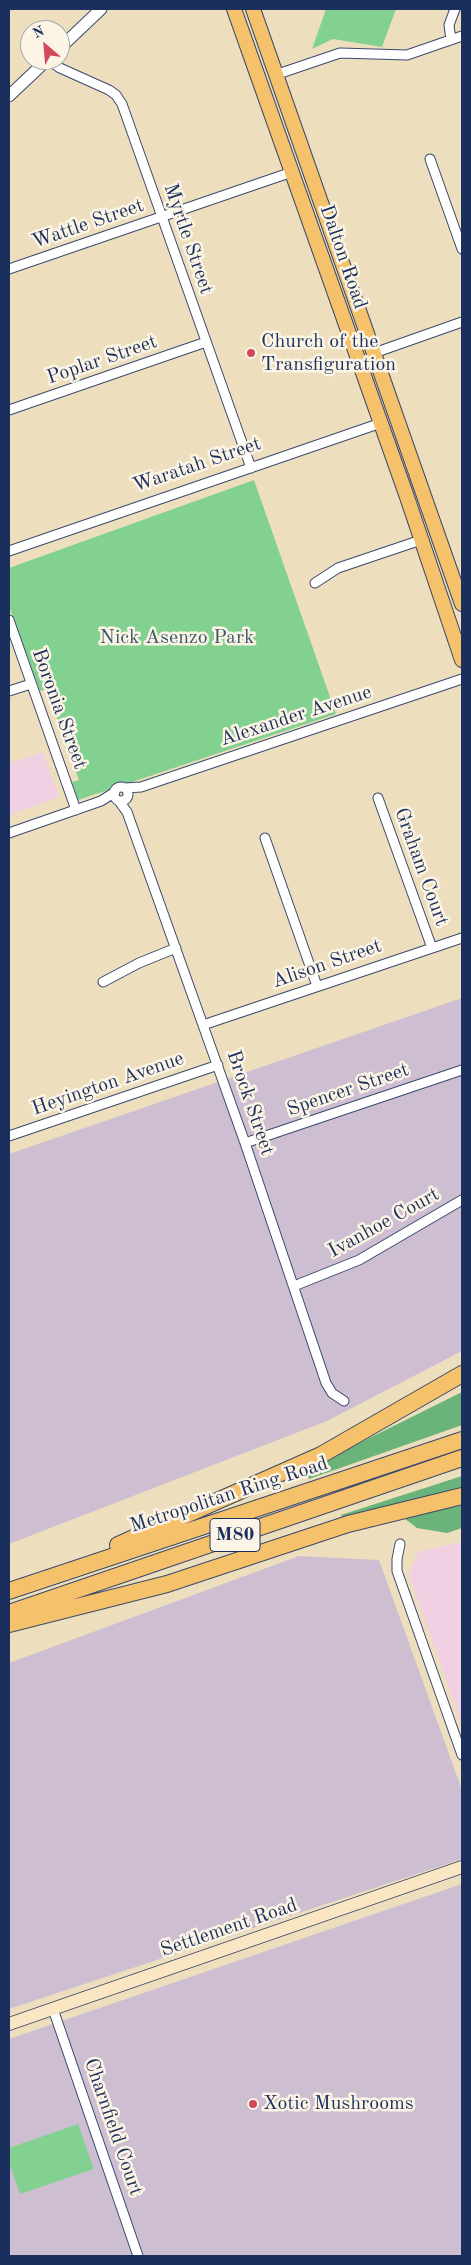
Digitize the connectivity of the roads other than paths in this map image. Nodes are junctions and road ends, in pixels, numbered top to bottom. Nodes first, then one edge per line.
1 (102, 9) edge
2 (234, 9) edge
3 (253, 9) edge
4 (455, 9) edge
5 (462, 36) edge
6 (70, 39) edge
7 (451, 40) junction
8 (37, 70) edge
9 (64, 70) edge
10 (276, 75) junction
11 (9, 96) edge
12 (430, 159) dead end
13 (292, 172) junction
14 (162, 217) junction
15 (462, 249) edge
16 (9, 270) edge
17 (462, 322) edge
18 (206, 342) junction
19 (374, 353) junction
20 (9, 410) edge
21 (396, 418) junction
22 (381, 424) junction
23 (250, 468) junction
24 (421, 540) junction
25 (9, 551) edge
26 (314, 583) dead end
27 (462, 604) edge
28 (9, 620) edge
29 (462, 660) edge
30 (462, 679) edge
31 (31, 684) junction
32 (9, 691) edge
33 (122, 796) junction
34 (378, 798) dead end
35 (76, 810) junction
36 (9, 833) edge
37 (265, 838) dead end
38 (462, 938) edge
39 (176, 948) junction
40 (432, 948) junction
41 (103, 982) dead end
42 (318, 986) junction
43 (204, 1025) junction
44 (218, 1066) junction
45 (462, 1070) edge
46 (9, 1136) edge
47 (245, 1143) junction
48 (462, 1200) edge
49 (294, 1286) junction
50 (462, 1374) edge
51 (344, 1401) dead end
52 (462, 1440) edge
53 (462, 1458) edge
54 (462, 1496) edge
55 (400, 1544) dead end
56 (34, 1583) junction
57 (9, 1592) edge
58 (9, 1613) edge
59 (9, 1624) edge
60 (462, 1755) edge
61 (462, 1868) edge
62 (54, 2009) junction
63 (9, 2024) edge
64 (138, 2256) edge

1 - 6 street
2 - 13 main road, Dalton Road
3 - 10 main road, Dalton Road
4 - 7 street
5 - 7 street
7 - 10 street
8 - 11 street
9 - 14 street, Myrtle Street
10 - 19 main road, Dalton Road
12 - 15 street
13 - 14 street, Wattle Street
13 - 22 main road, Dalton Road
14 - 16 street, Wattle Street
14 - 18 street, Myrtle Street
17 - 19 street
18 - 20 street, Poplar Street
18 - 23 street, Myrtle Street
19 - 21 main road, Dalton Road
21 - 22 main road, Waratah Street
21 - 27 main road, Dalton Road
22 - 23 street, Waratah Street
22 - 24 main road, Dalton Road
23 - 25 street, Waratah Street
24 - 26 street
24 - 29 main road, Dalton Road
28 - 31 street, Boronia Street
30 - 33 street, Alexander Avenue
31 - 32 street
31 - 35 street, Boronia Street
33 - 35 street, Alexander Avenue
33 - 39 street, Brock Street
34 - 40 street, Graham Court
35 - 36 street, Alexander Avenue
37 - 42 street
38 - 40 street, Alison Street
39 - 41 street
39 - 43 street, Brock Street
40 - 42 street, Alison Street
42 - 43 street, Alison Street
43 - 44 street, Brock Street
44 - 46 street, Heyington Avenue
44 - 47 street, Brock Street
45 - 47 street, Spencer Street
47 - 49 street, Brock Street
48 - 49 street, Ivanhoe Court
49 - 51 street, Brock Street
50 - 56 highway
52 - 56 highway, Metropolitan Ring Road / M80
53 - 58 highway, Metropolitan Ring Road / M80
54 - 59 highway
55 - 60 street
56 - 57 highway, Metropolitan Ring Road / M80
61 - 62 main road, Settlement Road
62 - 63 main road, Settlement Road
62 - 64 street, Charnfield Court

